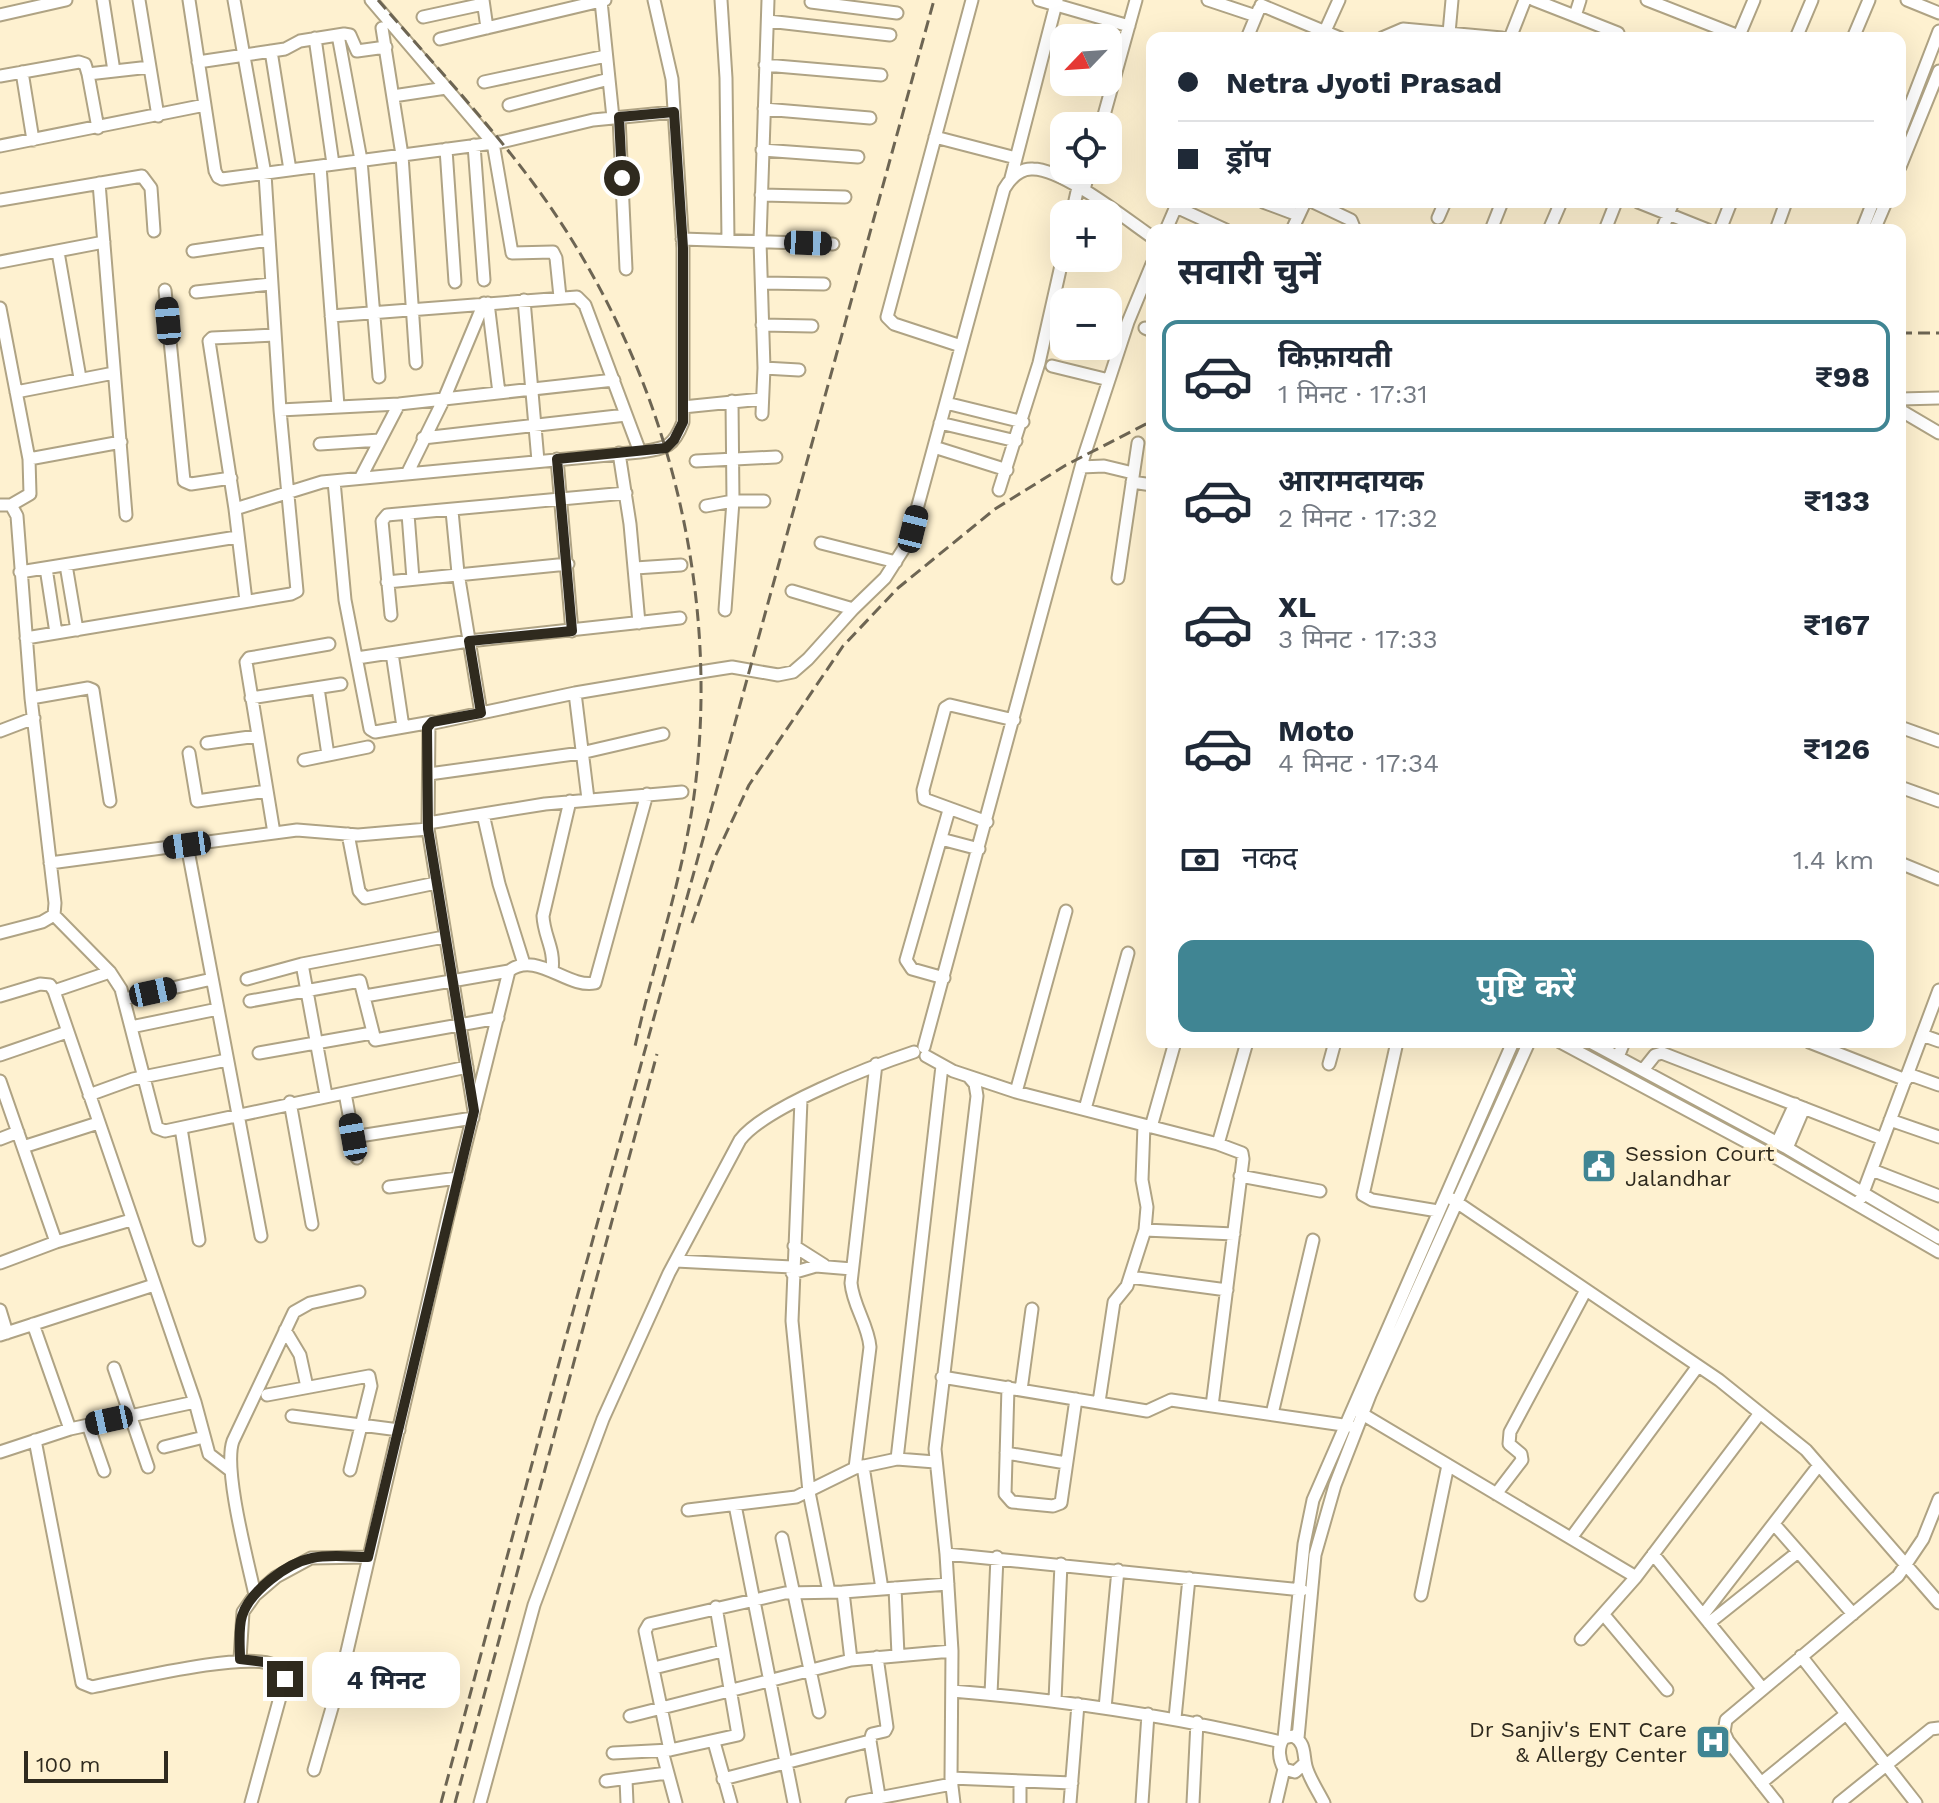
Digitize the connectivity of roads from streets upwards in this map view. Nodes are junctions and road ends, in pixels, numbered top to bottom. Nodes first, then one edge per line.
1 (66, 0) edge
2 (103, 0) edge
3 (139, 0) edge
4 (189, 0) edge
5 (248, 0) edge
6 (371, 0) edge
7 (603, 0) edge
8 (654, 0) edge
9 (721, 0) edge
10 (768, 0) edge
11 (972, 0) edge
12 (1039, 0) edge
13 (1136, 0) edge
14 (1208, 0) edge
15 (1339, 0) edge
16 (1452, 0) edge
17 (1525, 0) edge
18 (1534, 0) edge
19 (1580, 0) edge
20 (1647, 0) edge
21 (1754, 0) edge
22 (1812, 0) edge
23 (1869, 0) edge
24 (1907, 0) edge
25 (234, 1) edge
26 (483, 2) edge
27 (811, 2) dead end
28 (1056, 2) edge
29 (581, 3) edge
30 (844, 3) edge
31 (1667, 3) edge
32 (1260, 7) edge
33 (897, 13) dead end
34 (1939, 13) edge
35 (0, 15) edge
36 (1575, 16) junction
37 (423, 17) dead end
38 (768, 21) junction
39 (1129, 26) junction
40 (382, 28) dead end
41 (487, 28) junction
42 (1325, 31) joint
43 (1939, 31) edge
44 (1250, 32) edge
45 (1396, 32) edge
46 (1438, 32) edge
47 (1449, 32) edge
48 (1512, 32) edge
49 (1615, 32) edge
50 (1730, 32) edge
51 (1743, 32) edge
52 (1799, 32) edge
53 (1856, 32) edge
54 (338, 35) junction
55 (890, 35) dead end
56 (315, 38) junction
57 (440, 39) dead end
58 (386, 47) junction
59 (271, 51) junction
60 (243, 54) junction
61 (606, 56) junction
62 (198, 62) junction
63 (765, 65) junction
64 (150, 67) junction
65 (114, 71) junction
66 (1939, 71) edge
67 (22, 72) junction
68 (88, 74) junction
69 (881, 75) dead end
70 (0, 76) edge
71 (609, 79) junction
72 (484, 82) dead end
73 (446, 88) junction
74 (393, 96) junction
75 (1906, 101) edge
76 (205, 105) junction
77 (509, 105) dead end
78 (764, 109) junction
79 (1924, 109) junction
80 (674, 112) junction
81 (1105, 112) edge
82 (158, 116) junction
83 (616, 118) junction
84 (870, 118) dead end
85 (98, 128) junction
86 (935, 137) junction
87 (33, 140) junction
88 (493, 143) junction
89 (474, 145) junction
90 (0, 146) edge
91 (446, 149) junction
92 (762, 150) junction
93 (1906, 152) edge
94 (402, 155) junction
95 (858, 157) dead end
96 (1016, 158) junction
97 (361, 160) junction
98 (333, 164) junction
99 (320, 166) junction
100 (290, 170) junction
101 (265, 174) junction
102 (1011, 178) junction
103 (99, 183) junction
104 (1083, 184) edge
105 (1081, 189) junction
106 (761, 195) junction
107 (845, 197) dead end
108 (0, 200) edge
109 (1077, 200) edge
110 (1185, 208) edge
111 (1279, 208) edge
112 (1302, 208) edge
113 (1326, 208) edge
114 (1442, 208) edge
115 (1653, 208) edge
116 (1670, 208) edge
117 (1668, 214) junction
118 (1298, 215) junction
119 (1438, 218) dead end
120 (1215, 224) edge
121 (1294, 224) edge
122 (1353, 224) edge
123 (1664, 224) edge
124 (1693, 224) edge
125 (154, 231) dead end
126 (1146, 233) edge
127 (682, 239) junction
128 (269, 240) junction
129 (728, 240) junction
130 (760, 241) junction
131 (104, 242) junction
132 (833, 244) dead end
133 (193, 251) dead end
134 (58, 252) junction
135 (0, 262) edge
136 (626, 269) dead end
137 (1060, 272) edge
138 (1146, 278) edge
139 (484, 280) dead end
140 (455, 282) dead end
141 (762, 283) junction
142 (271, 284) junction
143 (824, 284) dead end
144 (165, 290) dead end
145 (196, 292) dead end
146 (560, 297) junction
147 (524, 300) junction
148 (486, 303) junction
149 (0, 308) edge
150 (412, 309) junction
151 (374, 313) junction
152 (331, 316) junction
153 (762, 325) junction
154 (812, 326) dead end
155 (1122, 328) edge
156 (1047, 331) junction
157 (1050, 332) edge
158 (275, 335) junction
159 (961, 346) junction
160 (1111, 360) edge
161 (416, 363) dead end
162 (1052, 366) dead end
163 (764, 368) junction
164 (799, 370) dead end
165 (114, 373) junction
166 (379, 377) dead end
167 (80, 378) junction
168 (614, 380) junction
169 (1109, 380) junction
170 (533, 389) junction
171 (16, 392) junction
172 (499, 393) junction
173 (1939, 398) edge
174 (444, 399) junction
175 (762, 399) junction
176 (1906, 399) edge
177 (732, 401) junction
178 (946, 403) junction
179 (399, 404) junction
180 (338, 406) junction
181 (683, 407) junction
182 (280, 410) junction
183 (762, 414) dead end
184 (1906, 414) edge
185 (626, 415) junction
186 (1023, 422) junction
187 (940, 423) junction
188 (535, 424) junction
189 (1939, 433) edge
190 (423, 438) junction
191 (380, 440) junction
192 (1016, 441) junction
193 (121, 442) junction
194 (1138, 443) dead end
195 (320, 444) dead end
196 (934, 447) junction
197 (640, 452) junction
198 (619, 453) junction
199 (776, 457) dead end
200 (29, 459) junction
201 (557, 459) junction
202 (735, 459) junction
203 (538, 461) junction
204 (696, 461) dead end
205 (1081, 467) junction
206 (1007, 470) junction
207 (407, 474) junction
208 (361, 477) junction
209 (1133, 477) junction
210 (231, 478) junction
211 (334, 481) junction
212 (1146, 482) edge
213 (999, 490) dead end
214 (289, 493) junction
215 (626, 493) junction
216 (561, 499) junction
217 (733, 501) junction
218 (764, 501) dead end
219 (6, 505) edge
220 (706, 506) dead end
221 (235, 509) junction
222 (452, 511) junction
223 (408, 514) junction
224 (126, 515) dead end
225 (237, 537) junction
226 (821, 543) dead end
227 (896, 562) junction
228 (568, 564) junction
229 (66, 565) junction
230 (681, 565) dead end
231 (46, 568) junction
232 (635, 568) junction
233 (20, 572) junction
234 (458, 573) junction
235 (1118, 578) dead end
236 (413, 579) junction
237 (387, 582) junction
238 (792, 591) dead end
239 (246, 601) junction
240 (853, 609) junction
241 (725, 610) dead end
242 (391, 615) dead end
243 (680, 618) dead end
244 (639, 623) junction
245 (77, 630) junction
246 (572, 631) junction
247 (56, 633) junction
248 (26, 638) junction
249 (469, 641) junction
250 (329, 644) dead end
251 (392, 653) junction
252 (357, 658) junction
253 (341, 684) dead end
254 (318, 688) junction
255 (575, 693) junction
256 (31, 698) junction
257 (251, 698) junction
258 (481, 713) junction
259 (34, 718) junction
260 (1014, 720) junction
261 (432, 722) junction
262 (403, 727) junction
263 (1906, 729) edge
264 (0, 731) edge
265 (663, 734) dead end
266 (257, 736) junction
267 (1939, 741) edge
268 (207, 743) dead end
269 (368, 747) dead end
270 (189, 753) dead end
271 (581, 753) junction
272 (328, 755) junction
273 (304, 760) dead end
274 (429, 774) junction
275 (1906, 789) edge
276 (267, 791) junction
277 (682, 792) dead end
278 (647, 794) junction
279 (588, 799) junction
280 (110, 801) dead end
281 (570, 801) junction
282 (1939, 801) edge
283 (949, 810) junction
284 (483, 814) junction
285 (987, 822) junction
286 (428, 826) junction
287 (274, 833) junction
288 (348, 834) junction
289 (941, 839) junction
290 (187, 845) junction
291 (979, 849) junction
292 (50, 863) junction
293 (1906, 865) edge
294 (1939, 879) edge
295 (436, 883) junction
296 (1066, 911) dead end
297 (54, 915) junction
298 (0, 933) edge
299 (444, 937) junction
300 (1128, 953) dead end
301 (302, 964) junction
302 (524, 964) junction
303 (509, 971) junction
304 (552, 971) junction
305 (110, 972) junction
306 (944, 978) junction
307 (212, 979) junction
308 (247, 979) dead end
309 (452, 980) junction
310 (1939, 990) edge
311 (54, 991) junction
312 (307, 991) junction
313 (0, 996) edge
314 (365, 996) junction
315 (124, 999) junction
316 (250, 1001) dead end
317 (218, 1009) junction
318 (498, 1018) junction
319 (459, 1024) junction
320 (131, 1027) junction
321 (67, 1032) junction
322 (372, 1033) junction
323 (1922, 1035) junction
324 (1939, 1041) edge
325 (316, 1045) junction
326 (1173, 1048) edge
327 (1245, 1048) edge
328 (1333, 1048) edge
329 (1396, 1048) edge
330 (1510, 1048) edge
331 (1526, 1048) edge
332 (1573, 1048) edge
333 (1601, 1048) edge
334 (1622, 1048) edge
335 (1826, 1048) edge
336 (921, 1052) junction
337 (259, 1053) dead end
338 (0, 1055) edge
339 (1618, 1057) junction
340 (227, 1060) junction
341 (876, 1064) junction
342 (1329, 1064) dead end
343 (942, 1066) junction
344 (467, 1067) junction
345 (1643, 1070) junction
346 (143, 1077) junction
347 (969, 1077) junction
348 (1907, 1077) junction
349 (0, 1081) edge
350 (1939, 1085) edge
351 (1016, 1092) junction
352 (345, 1093) junction
353 (89, 1095) junction
354 (326, 1095) junction
355 (1682, 1099) junction
356 (801, 1100) junction
357 (290, 1102) junction
358 (1799, 1106) junction
359 (1085, 1109) junction
360 (474, 1114) junction
361 (238, 1115) junction
362 (1890, 1120) junction
363 (98, 1123) junction
364 (1148, 1126) junction
365 (181, 1128) junction
366 (18, 1132) junction
367 (353, 1137) junction
368 (1939, 1137) edge
369 (0, 1139) edge
370 (1883, 1139) junction
371 (1218, 1144) junction
372 (1782, 1146) junction
373 (23, 1147) junction
374 (357, 1158) dead end
375 (1872, 1170) junction
376 (1240, 1176) junction
377 (458, 1178) junction
378 (389, 1187) dead end
379 (1320, 1191) dead end
380 (1863, 1193) junction
381 (1445, 1194) junction
382 (1939, 1196) edge
383 (1457, 1202) junction
384 (1858, 1206) junction
385 (1438, 1211) junction
386 (131, 1220) junction
387 (312, 1224) dead end
388 (1145, 1230) junction
389 (1234, 1234) junction
390 (261, 1236) dead end
391 (1939, 1238) edge
392 (199, 1240) dead end
393 (1313, 1240) dead end
394 (56, 1242) junction
395 (794, 1246) junction
396 (1939, 1252) edge
397 (676, 1261) junction
398 (0, 1263) edge
399 (824, 1265) junction
400 (852, 1269) junction
401 (792, 1270) junction
402 (1130, 1277) junction
403 (154, 1285) junction
404 (1227, 1290) junction
405 (1586, 1290) junction
406 (359, 1292) dead end
407 (1032, 1309) dead end
408 (0, 1310) edge
409 (33, 1324) junction
410 (285, 1330) junction
411 (4, 1334) edge
412 (1698, 1366) junction
413 (114, 1368) dead end
414 (942, 1377) junction
415 (307, 1387) junction
416 (1015, 1388) junction
417 (267, 1395) dead end
418 (1076, 1399) junction
419 (195, 1402) junction
420 (1099, 1402) junction
421 (1212, 1406) junction
422 (1351, 1407) junction
423 (1760, 1413) junction
424 (1272, 1414) junction
425 (1363, 1414) junction
426 (130, 1416) junction
427 (292, 1416) dead end
428 (1344, 1424) junction
429 (88, 1425) junction
430 (362, 1425) junction
431 (70, 1429) junction
432 (1357, 1429) junction
433 (399, 1430) junction
434 (204, 1437) junction
435 (35, 1440) junction
436 (164, 1447) dead end
437 (0, 1452) edge
438 (1006, 1453) junction
439 (897, 1459) junction
440 (935, 1462) junction
441 (1066, 1463) junction
442 (1448, 1465) junction
443 (1819, 1465) junction
444 (148, 1467) dead end
445 (859, 1467) junction
446 (350, 1470) dead end
447 (104, 1471) dead end
448 (231, 1471) junction
449 (809, 1492) junction
450 (1496, 1494) junction
451 (1939, 1499) edge
452 (735, 1505) junction
453 (688, 1510) dead end
454 (1774, 1524) junction
455 (782, 1538) dead end
456 (1571, 1538) junction
457 (1798, 1552) junction
458 (946, 1554) junction
459 (1653, 1554) junction
460 (368, 1557) junction
461 (997, 1557) junction
462 (1061, 1564) junction
463 (1907, 1565) junction
464 (1118, 1570) junction
465 (1636, 1577) junction
466 (1189, 1578) junction
467 (948, 1584) junction
468 (895, 1588) junction
469 (882, 1589) junction
470 (1305, 1590) junction
471 (829, 1592) junction
472 (843, 1592) junction
473 (792, 1593) junction
474 (255, 1595) junction
475 (1421, 1595) dead end
476 (753, 1600) junction
477 (1939, 1603) edge
478 (716, 1607) junction
479 (1853, 1614) junction
480 (1604, 1615) junction
481 (1706, 1619) junction
482 (1581, 1639) dead end
483 (722, 1651) junction
484 (952, 1651) junction
485 (898, 1655) junction
486 (1801, 1656) junction
487 (877, 1657) junction
488 (240, 1659) junction
489 (851, 1660) junction
490 (654, 1668) junction
491 (809, 1670) junction
492 (769, 1681) junction
493 (1762, 1688) junction
494 (729, 1690) junction
495 (1667, 1690) dead end
496 (952, 1691) junction
497 (991, 1694) junction
498 (1055, 1700) junction
499 (1078, 1704) junction
500 (1105, 1708) junction
501 (663, 1709) junction
502 (819, 1712) dead end
503 (1148, 1714) junction
504 (1846, 1714) junction
505 (630, 1716) dead end
506 (1175, 1718) junction
507 (1197, 1722) junction
508 (1939, 1728) edge
509 (1298, 1738) junction
510 (1282, 1740) junction
511 (870, 1741) junction
512 (714, 1742) junction
513 (666, 1750) junction
514 (613, 1753) dead end
515 (1305, 1763) junction
516 (1886, 1764) junction
517 (785, 1765) junction
518 (1284, 1769) junction
519 (314, 1770) dead end
520 (667, 1773) junction
521 (723, 1779) junction
522 (626, 1780) junction
523 (606, 1781) dead end
524 (952, 1781) junction
525 (1020, 1781) junction
526 (1072, 1783) junction
527 (1761, 1783) junction
528 (879, 1796) junction
529 (251, 1803) edge
530 (480, 1803) edge
531 (627, 1803) edge
532 (676, 1803) edge
533 (731, 1803) edge
534 (794, 1803) edge
535 (852, 1803) edge
536 (954, 1803) edge
537 (1020, 1803) edge
538 (1070, 1803) edge
539 (1142, 1803) edge
540 (1193, 1803) edge
541 (1276, 1803) edge
542 (1324, 1803) edge
543 (1776, 1803) edge
544 (1839, 1803) edge
545 (1916, 1803) edge

1 - 35 street
2 - 65 street
3 - 64 street
4 - 62 street
5 - 25 street
6 - 73 street
7 - 29 street
7 - 61 street
8 - 80 street
9 - 129 street
10 - 38 street
11 - 86 street
12 - 28 street
13 - 39 street
14 - 32 street
15 - 42 street
16 - 47 street
17 - 48 street
18 - 36 street
19 - 36 street
20 - 31 street
21 - 51 street
22 - 52 street
23 - 53 street
24 - 34 street
25 - 60 street
26 - 37 street
26 - 41 street
27 - 30 street
28 - 39 street
28 - 96 street
29 - 41 street
30 - 33 street
31 - 50 street
32 - 42 street
32 - 44 street
36 - 49 street
38 - 55 street
38 - 63 street
39 - 81 street
40 - 58 street
41 - 57 street
43 - 75 street
45 - 46 street
54 - 56 street
54 - 58 street
54 - 97 street
56 - 59 street
56 - 98 street
58 - 74 street
59 - 60 street
59 - 100 street
60 - 62 street
60 - 101 street
61 - 71 street
61 - 72 street
62 - 76 street
63 - 69 street
63 - 78 street
64 - 65 street
64 - 82 street
65 - 68 street
66 - 79 street
67 - 68 street
67 - 70 street
67 - 87 street
68 - 85 street
71 - 77 street
71 - 83 street
73 - 74 street
73 - 88 street
74 - 94 street
75 - 79 street
76 - 82 street
76 - 101 street
78 - 84 street
78 - 92 street
79 - 93 street
80 - 83 street
80 - 127 street
82 - 85 street
83 - 88 street
83 - 136 street
85 - 87 street
86 - 96 street
86 - 159 street
87 - 90 street
88 - 89 street
88 - 146 street
89 - 91 street
89 - 139 street
91 - 94 street
91 - 140 street
92 - 95 street
92 - 106 street
94 - 97 street
94 - 150 street
96 - 102 street
97 - 98 street
97 - 151 street
98 - 99 street
99 - 100 street
99 - 152 street
100 - 101 street
101 - 128 street
102 - 105 street
102 - 159 street
103 - 108 street
103 - 125 street
103 - 131 street
104 - 105 street
105 - 109 street
105 - 126 street
106 - 107 street
106 - 130 street
110 - 120 street
111 - 118 street
112 - 118 street
113 - 122 street
114 - 119 street
115 - 117 street
116 - 117 street
117 - 123 street
117 - 124 street
118 - 121 street
127 - 129 street
127 - 181 street
128 - 133 street
128 - 142 street
129 - 130 street
130 - 132 street
130 - 141 street
131 - 134 street
131 - 165 street
134 - 135 street
134 - 167 street
137 - 156 street
138 - 155 street
141 - 143 street
141 - 153 street
142 - 145 street
142 - 158 street
144 - 210 street
146 - 147 street
146 - 168 street
147 - 148 street
147 - 170 street
148 - 150 street
148 - 172 street
148 - 174 street
149 - 171 street
150 - 151 street
150 - 161 street
151 - 152 street
151 - 166 street
152 - 180 street
153 - 154 street
153 - 163 street
156 - 157 street
156 - 186 street
158 - 182 street
158 - 210 street
159 - 178 street
160 - 169 street
162 - 169 street
163 - 164 street
163 - 175 street
165 - 167 street
165 - 193 street
167 - 171 street
168 - 170 street
168 - 185 street
169 - 205 street
170 - 172 street
170 - 188 street
171 - 200 street
172 - 174 street
173 - 176 street
174 - 179 street
174 - 190 street
175 - 177 street
175 - 183 street
177 - 181 street
177 - 202 street
178 - 186 street
178 - 187 street
179 - 180 street
179 - 191 street
180 - 182 street
181 - 197 street
182 - 214 street
184 - 189 street
185 - 188 street
185 - 197 street
186 - 192 street
187 - 192 street
187 - 196 street
188 - 190 street
188 - 203 street
190 - 207 street
191 - 195 street
191 - 208 street
192 - 206 street
193 - 200 street
193 - 224 street
194 - 209 street
196 - 206 street
196 - 227 street
197 - 198 street
198 - 201 street
198 - 215 street
199 - 202 street
200 - 219 street
201 - 203 street
201 - 216 street
202 - 204 street
202 - 217 street
203 - 207 street
205 - 209 street
205 - 260 street
206 - 213 street
207 - 208 street
208 - 211 street
209 - 212 street
209 - 235 street
210 - 221 street
211 - 214 street
211 - 252 street
214 - 221 street
214 - 239 street
215 - 216 street
215 - 232 street
216 - 222 street
216 - 228 street
217 - 218 street
217 - 220 street
217 - 241 street
219 - 233 street
221 - 225 street
222 - 223 street
222 - 234 street
223 - 236 street
223 - 237 street
225 - 229 street
225 - 239 street
226 - 227 street
227 - 240 street
228 - 234 street
228 - 246 street
229 - 231 street
229 - 245 street
230 - 232 street
231 - 233 street
231 - 247 street
232 - 244 street
233 - 248 street
234 - 236 street
234 - 249 street
236 - 237 street
237 - 242 street
238 - 240 street
239 - 245 street
240 - 255 street
243 - 244 street
244 - 246 street
245 - 247 street
246 - 249 street
247 - 248 street
248 - 256 street
249 - 251 street
249 - 258 street
250 - 257 street
251 - 252 street
251 - 262 street
252 - 262 street
253 - 254 street
254 - 257 street
254 - 272 street
255 - 258 street
255 - 271 street
256 - 259 street
256 - 280 street
257 - 266 street
258 - 261 street
259 - 264 street
259 - 292 street
260 - 283 street
260 - 285 street
261 - 262 street
261 - 274 street
263 - 267 street
265 - 271 street
266 - 268 street
266 - 276 street
269 - 272 street
270 - 276 street
271 - 274 street
271 - 279 street
272 - 273 street
274 - 286 street
275 - 282 street
276 - 287 street
277 - 278 street
278 - 279 street
278 - 304 street
279 - 281 street
281 - 284 street
281 - 304 street
283 - 285 street
283 - 289 street
284 - 286 street
284 - 302 street
285 - 291 street
286 - 288 street
286 - 295 street
287 - 288 street
287 - 290 street
288 - 295 street
289 - 291 street
289 - 306 street
290 - 292 street
290 - 307 street
291 - 306 street
292 - 297 street
293 - 294 street
295 - 299 street
296 - 351 street
297 - 298 street
297 - 305 street
299 - 301 street
299 - 309 street
300 - 359 street
301 - 308 street
301 - 312 street
302 - 303 street
302 - 304 street
303 - 309 street
303 - 318 street
305 - 311 street
305 - 315 street
306 - 336 street
307 - 315 street
307 - 317 street
309 - 314 street
309 - 319 street
310 - 323 street
311 - 313 street
311 - 321 street
312 - 314 street
312 - 316 street
312 - 325 street
314 - 322 street
315 - 320 street
317 - 320 street
317 - 340 street
318 - 319 street
318 - 360 street
319 - 322 street
319 - 344 street
320 - 346 street
321 - 338 street
321 - 353 street
322 - 325 street
323 - 324 street
323 - 348 street
325 - 337 street
325 - 354 street
326 - 364 street
327 - 371 street
328 - 342 street
329 - 385 street
330 - 381 street
331 - 383 street
332 - 355 street
333 - 339 street
334 - 339 street
335 - 348 street
336 - 341 street
336 - 343 street
339 - 345 street
340 - 346 street
340 - 361 street
341 - 356 street
341 - 400 street
343 - 347 street
343 - 439 street
344 - 352 street
344 - 360 street
345 - 355 street
345 - 358 street
346 - 353 street
346 - 365 street
347 - 351 street
347 - 414 street
348 - 350 street
348 - 362 street
349 - 366 street
351 - 359 street
352 - 354 street
352 - 367 street
353 - 363 street
354 - 357 street
355 - 372 street
355 - 384 street
356 - 395 street
356 - 397 street
357 - 361 street
357 - 387 street
358 - 370 street
358 - 372 street
359 - 364 street
360 - 367 street
360 - 377 street
361 - 365 street
361 - 390 street
362 - 368 street
362 - 370 street
363 - 373 street
363 - 386 street
364 - 371 street
364 - 388 street
365 - 392 street
366 - 369 street
366 - 373 street
367 - 374 street
370 - 375 street
371 - 376 street
372 - 380 street
373 - 394 street
375 - 380 street
375 - 382 street
376 - 379 street
376 - 389 street
377 - 378 street
377 - 433 street
380 - 384 street
380 - 391 street
381 - 383 street
381 - 385 street
383 - 405 street
383 - 425 street
384 - 396 street
385 - 422 street
386 - 394 street
386 - 403 street
388 - 389 street
388 - 402 street
389 - 404 street
393 - 424 street
394 - 398 street
395 - 399 street
395 - 401 street
397 - 401 street
397 - 530 street
399 - 400 street
399 - 401 street
400 - 445 street
401 - 449 street
402 - 404 street
402 - 420 street
403 - 409 street
403 - 419 street
404 - 421 street
405 - 412 street
405 - 450 street
406 - 410 street
407 - 416 street
408 - 411 street
409 - 411 street
409 - 431 street
410 - 415 street
410 - 448 street
412 - 423 street
412 - 456 street
413 - 426 street
414 - 416 street
414 - 440 street
415 - 417 street
415 - 430 street
416 - 418 street
416 - 438 street
418 - 420 street
418 - 441 street
419 - 426 street
419 - 434 street
420 - 421 street
421 - 424 street
422 - 425 street
422 - 428 street
423 - 443 street
423 - 459 street
424 - 428 street
425 - 432 street
425 - 442 street
426 - 429 street
426 - 444 street
427 - 430 street
428 - 432 street
428 - 470 street
429 - 431 street
429 - 447 street
430 - 433 street
430 - 446 street
431 - 435 street
432 - 470 street
433 - 460 street
434 - 436 street
434 - 448 street
435 - 437 street
435 - 488 street
438 - 441 street
438 - 441 street
439 - 440 street
439 - 445 street
440 - 458 street
442 - 450 street
442 - 475 street
443 - 454 street
443 - 463 street
445 - 449 street
445 - 469 street
448 - 474 street
449 - 452 street
449 - 471 street
450 - 456 street
451 - 463 street
452 - 453 street
452 - 476 street
454 - 457 street
454 - 481 street
455 - 473 street
456 - 465 street
457 - 479 street
457 - 481 street
458 - 461 street
458 - 467 street
459 - 465 street
459 - 481 street
460 - 474 street
460 - 519 street
461 - 462 street
461 - 497 street
462 - 464 street
462 - 498 street
463 - 477 street
463 - 479 street
464 - 466 street
464 - 500 street
465 - 480 street
466 - 470 street
466 - 506 street
467 - 468 street
467 - 484 street
468 - 469 street
468 - 485 street
469 - 472 street
470 - 509 street
470 - 510 street
471 - 472 street
471 - 473 street
472 - 489 street
473 - 476 street
473 - 491 street
474 - 488 street
476 - 478 street
476 - 492 street
478 - 483 street
478 - 490 street
479 - 486 street
480 - 482 street
480 - 495 street
481 - 493 street
483 - 490 street
483 - 494 street
484 - 485 street
484 - 496 street
485 - 487 street
486 - 493 street
486 - 504 street
487 - 489 street
487 - 511 street
488 - 529 street
489 - 491 street
490 - 501 street
491 - 492 street
491 - 502 street
492 - 494 street
492 - 517 street
493 - 527 street
494 - 501 street
494 - 512 street
496 - 497 street
496 - 524 street
497 - 498 street
498 - 499 street
499 - 500 street
499 - 526 street
500 - 503 street
501 - 505 street
501 - 513 street
503 - 506 street
503 - 539 street
504 - 516 street
504 - 527 street
506 - 507 street
507 - 510 street
507 - 540 street
508 - 516 street
509 - 510 street
509 - 515 street
510 - 518 street
511 - 517 street
511 - 528 street
512 - 513 street
512 - 521 street
513 - 514 street
513 - 520 street
515 - 518 street
515 - 542 street
516 - 544 street
516 - 545 street
517 - 521 street
517 - 534 street
518 - 541 street
520 - 522 street
520 - 532 street
521 - 533 street
522 - 523 street
522 - 531 street
524 - 525 street
524 - 528 street
524 - 536 street
525 - 526 street
525 - 537 street
526 - 538 street
527 - 543 street
528 - 535 street

